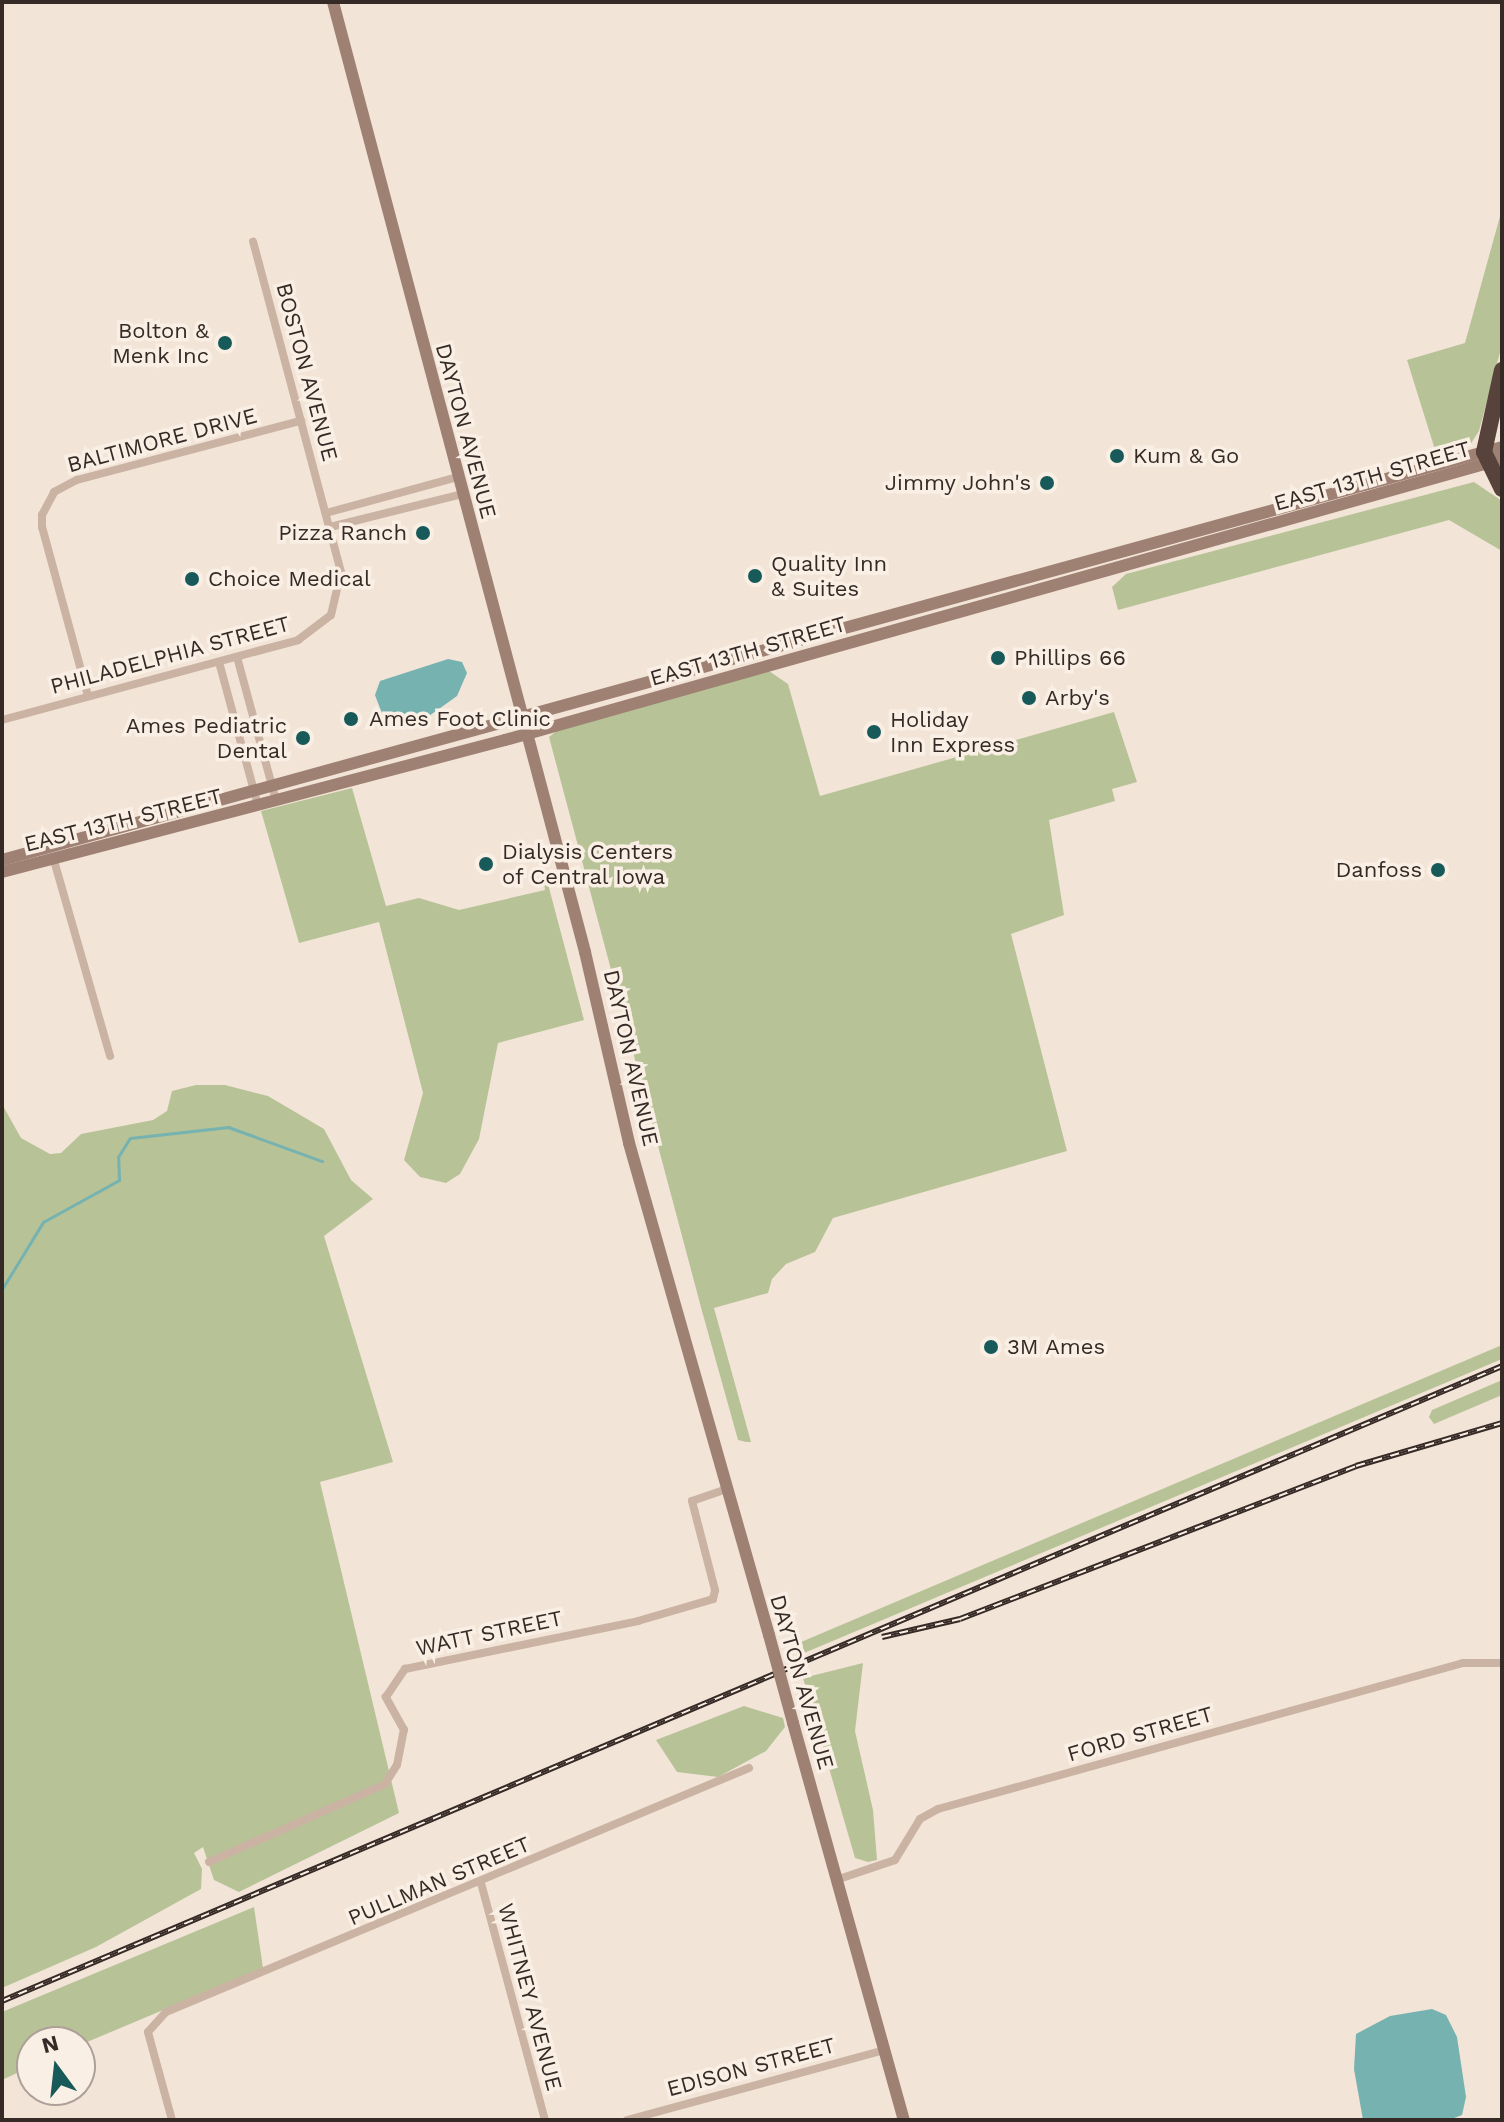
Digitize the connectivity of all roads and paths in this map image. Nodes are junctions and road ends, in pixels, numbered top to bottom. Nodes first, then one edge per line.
1 (333, 2) edge
2 (253, 241) dead end
3 (1502, 370) edge
4 (301, 421) junction
5 (1502, 447) edge
6 (1491, 458) edge
7 (458, 477) junction
8 (1502, 489) edge
9 (462, 494) junction
10 (326, 513) junction
11 (330, 527) junction
12 (237, 657) junction
13 (219, 662) junction
14 (88, 696) junction
15 (520, 718) junction
16 (2, 720) edge
17 (525, 734) junction
18 (272, 786) junction
19 (253, 791) junction
20 (276, 801) junction
21 (258, 806) junction
22 (52, 852) junction
23 (2, 860) edge
24 (2, 872) edge
25 (110, 1056) dead end
26 (726, 1489) junction
27 (1502, 1663) edge
28 (749, 1768) dead end
29 (209, 1862) dead end
30 (836, 1880) junction
31 (481, 1883) junction
32 (884, 2050) junction
33 (172, 2120) edge
34 (545, 2120) edge
35 (627, 2120) edge
36 (904, 2120) edge

1 - 7 main road, DAYTON AVENUE
2 - 4 street, BOSTON AVENUE
3 - 6 highway
4 - 10 street, BOSTON AVENUE
4 - 14 street, BALTIMORE DRIVE
5 - 6 main road, EAST 13TH STREET
6 - 8 highway
6 - 15 main road, EAST 13TH STREET
6 - 17 main road, EAST 13TH STREET
7 - 9 main road, DAYTON AVENUE
7 - 10 street
9 - 11 street
9 - 15 main road, DAYTON AVENUE
10 - 11 street, PHILADELPHIA STREET
11 - 12 street, PHILADELPHIA STREET
12 - 13 street, PHILADELPHIA STREET
12 - 18 street
13 - 14 street, PHILADELPHIA STREET
13 - 19 street
14 - 16 street, PHILADELPHIA STREET
15 - 17 main road, DAYTON AVENUE
15 - 18 main road, EAST 13TH STREET
17 - 20 main road, EAST 13TH STREET
17 - 26 main road, DAYTON AVENUE
18 - 19 main road, EAST 13TH STREET
18 - 20 street
19 - 21 street
19 - 22 main road, EAST 13TH STREET
20 - 21 main road, EAST 13TH STREET
21 - 22 main road, EAST 13TH STREET
22 - 23 main road, EAST 13TH STREET
22 - 24 main road, EAST 13TH STREET
22 - 25 street
26 - 29 street, WATT STREET
26 - 30 main road, DAYTON AVENUE, bridge
27 - 30 street, FORD STREET
28 - 31 street, PULLMAN STREET
30 - 32 main road, DAYTON AVENUE
31 - 33 street, PULLMAN STREET
31 - 34 street, WHITNEY AVENUE
32 - 35 street, EDISON STREET
32 - 36 main road, DAYTON AVENUE

